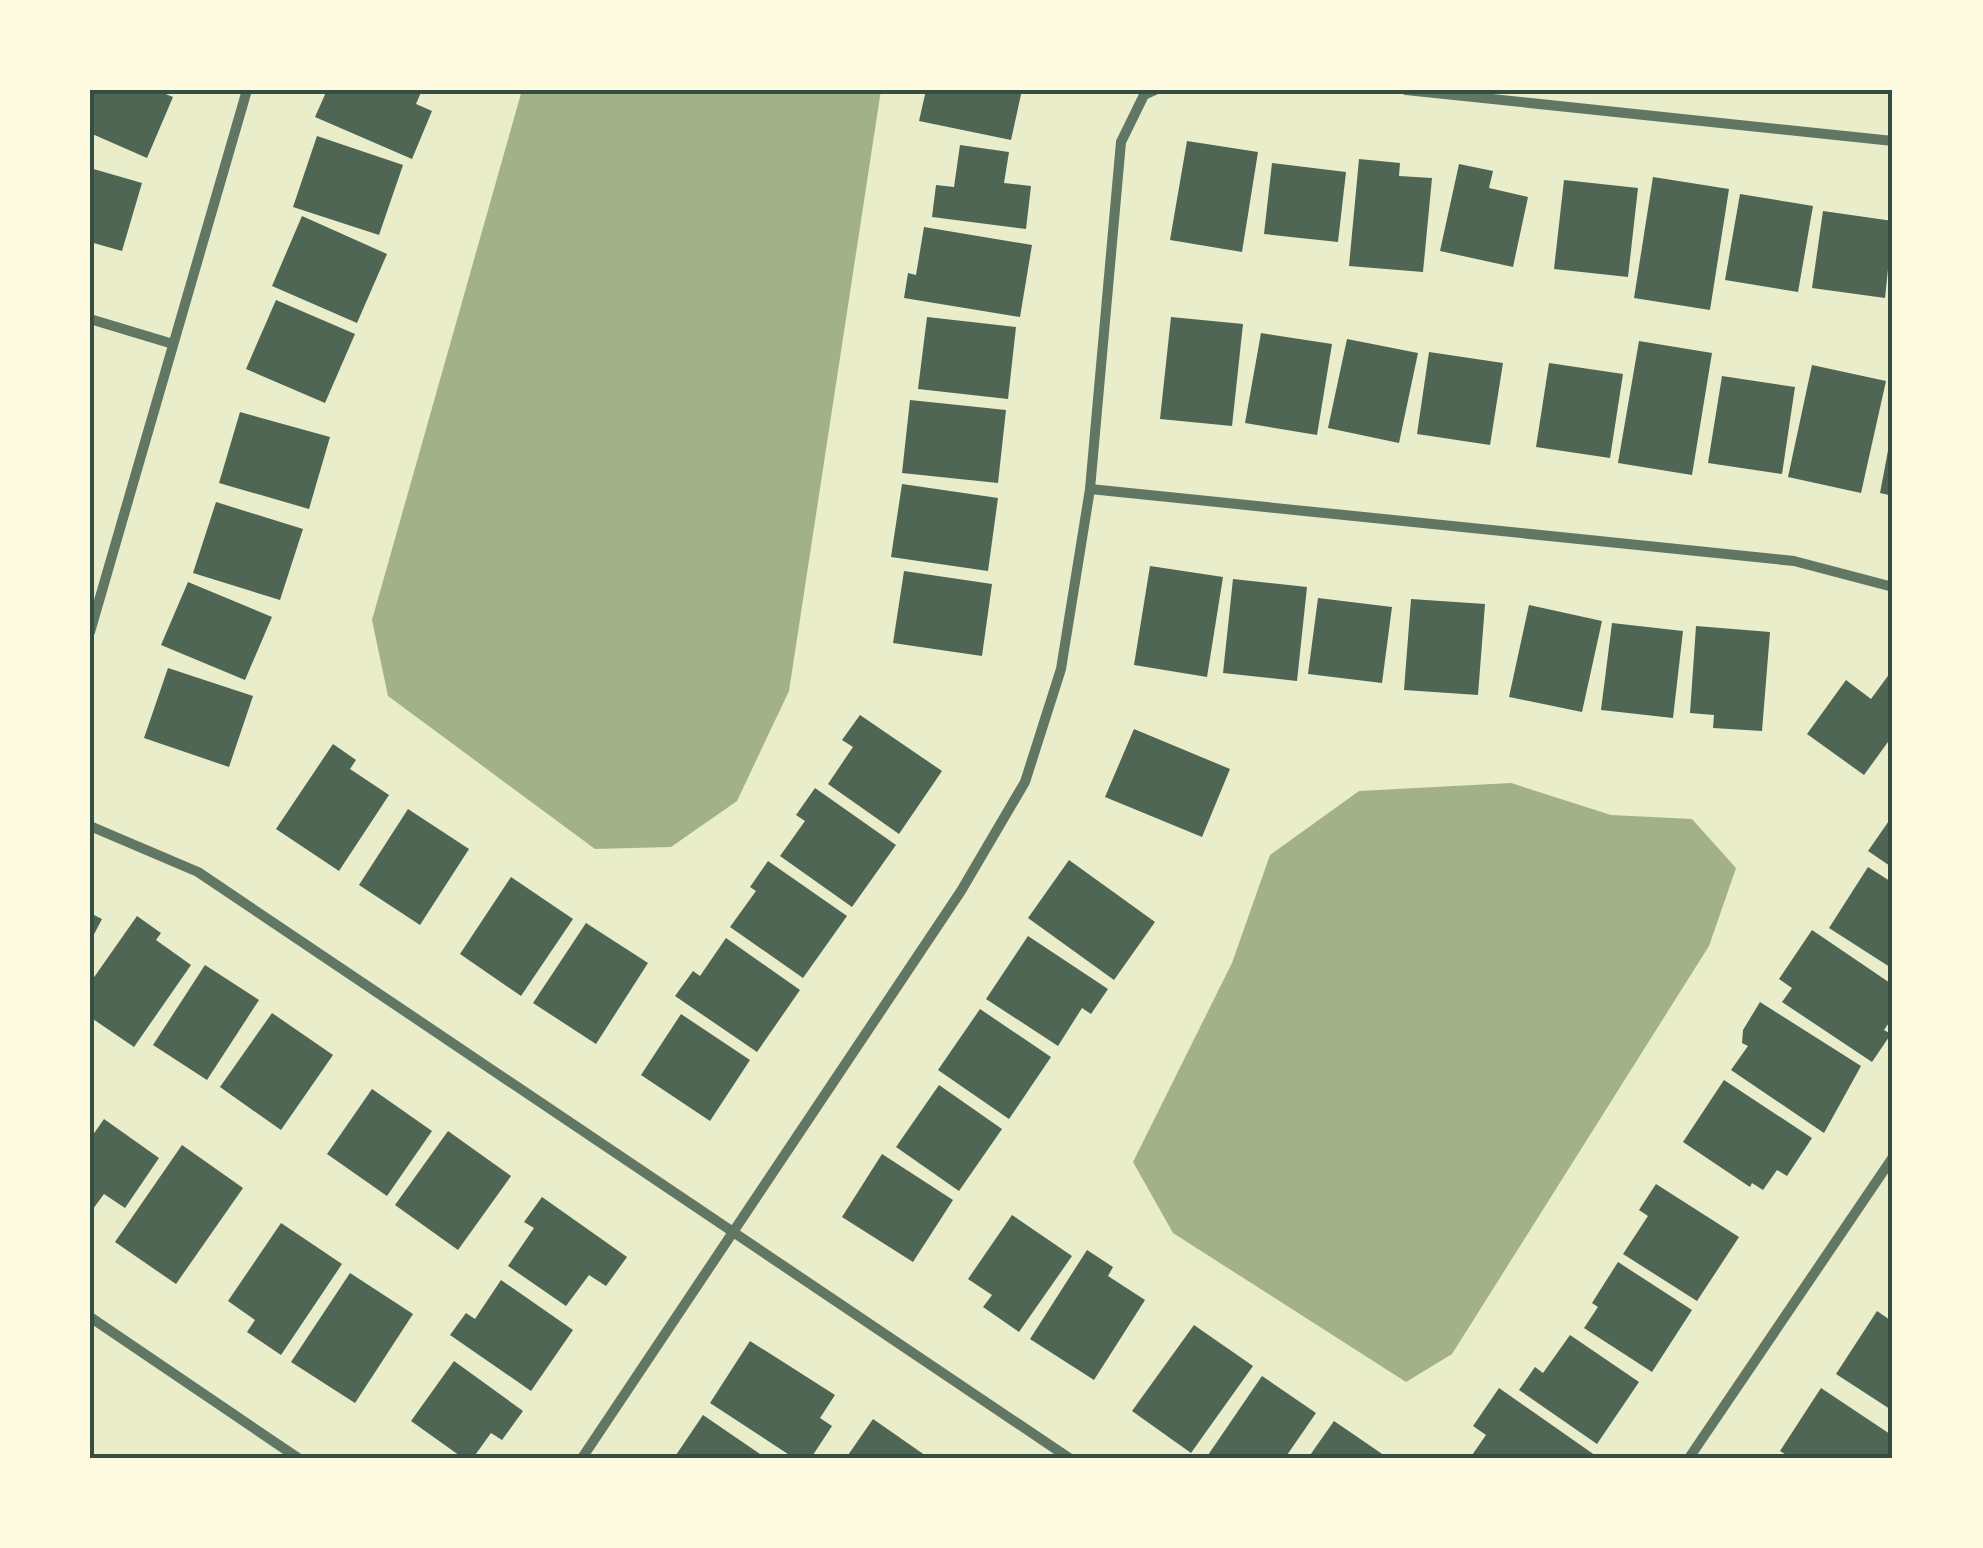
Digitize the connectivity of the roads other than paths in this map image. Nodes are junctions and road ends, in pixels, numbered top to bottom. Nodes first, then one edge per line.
1 (246, 90) edge
2 (1406, 90) edge
3 (1149, 93) edge
4 (1464, 94) edge
5 (1893, 141) edge
6 (90, 318) edge
7 (174, 344) junction
8 (1090, 489) junction
9 (1893, 587) edge
10 (90, 632) edge
11 (90, 826) edge
12 (1893, 1157) edge
13 (734, 1232) junction
14 (90, 1318) edge
15 (298, 1458) edge
16 (582, 1458) edge
17 (1069, 1458) edge
18 (1689, 1458) edge

1 - 7 street
2 - 4 street
3 - 8 street
4 - 5 street
6 - 7 street
7 - 10 street
8 - 9 street
8 - 13 street
11 - 13 street
12 - 18 street
13 - 16 street
13 - 17 street
14 - 15 street

